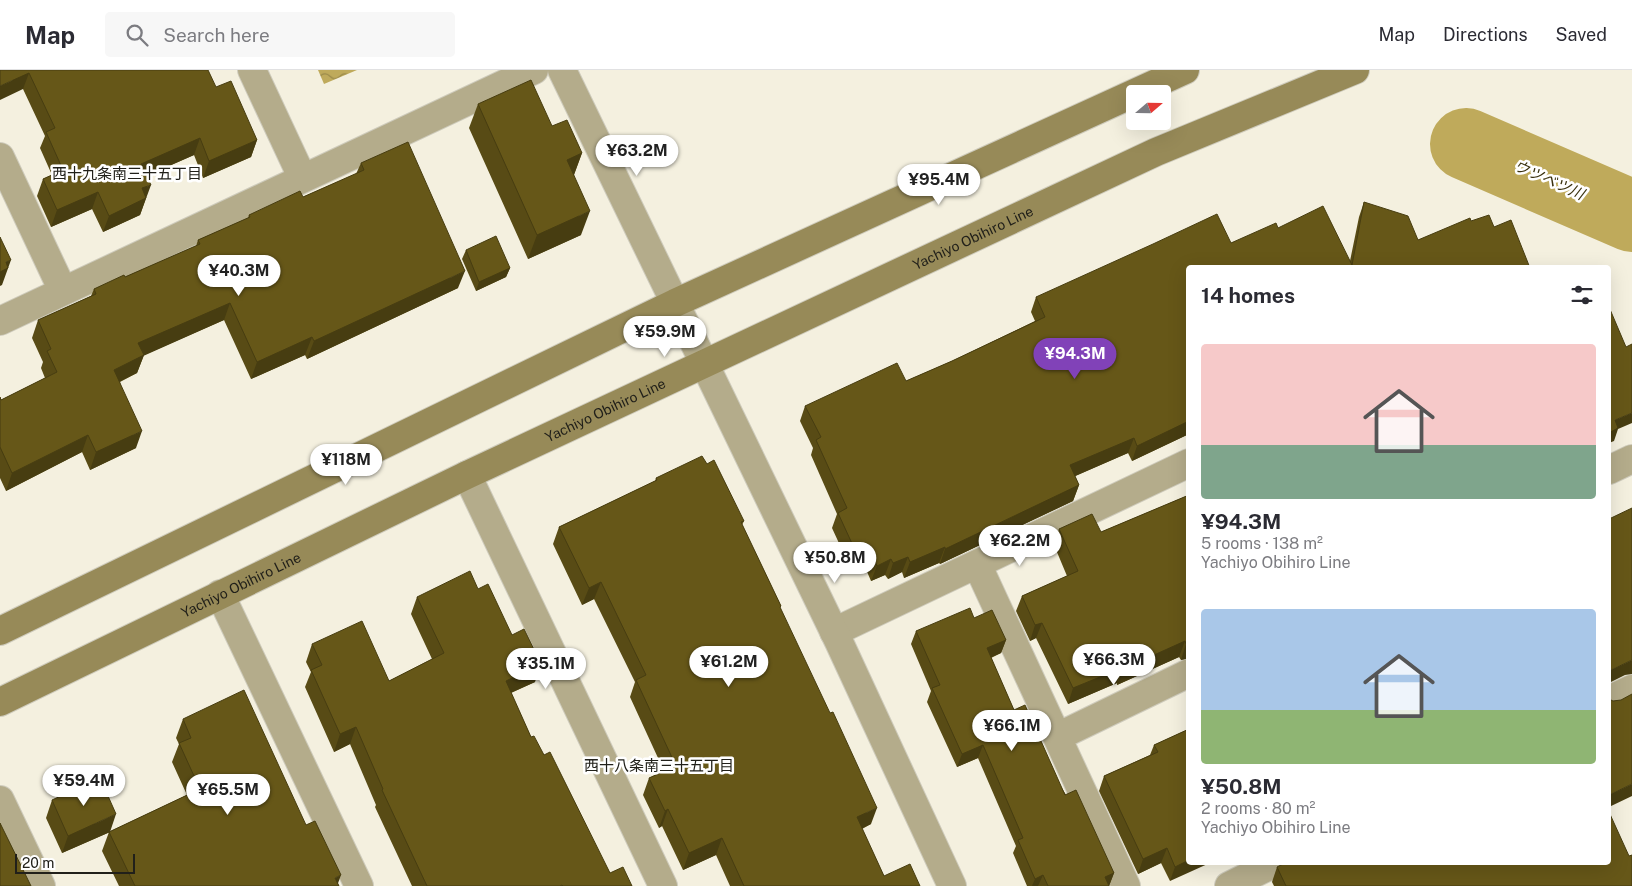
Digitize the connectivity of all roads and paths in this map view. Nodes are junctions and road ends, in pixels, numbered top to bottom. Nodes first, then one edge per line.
1 (252, 70) edge
2 (534, 70) edge
3 (562, 70) edge
4 (1185, 70) edge
5 (1355, 70) edge
6 (0, 157) edge
7 (302, 178) junction
8 (63, 291) junction
9 (674, 303) junction
10 (0, 321) edge
11 (704, 364) junction
12 (1632, 459) edge
13 (1186, 464) edge
14 (1611, 469) edge
15 (466, 475) junction
16 (977, 564) junction
17 (220, 594) junction
18 (0, 630) edge
19 (834, 632) junction
20 (1186, 674) edge
21 (1632, 689) edge
22 (1611, 699) edge
23 (0, 702) edge
24 (1057, 737) junction
25 (0, 800) edge
26 (1271, 865) edge
27 (41, 886) edge
28 (359, 886) edge
29 (663, 886) edge
30 (952, 886) edge
31 (1126, 886) edge
32 (1229, 886) edge

1 - 7 street
2 - 7 street
3 - 9 street
4 - 9 main road
5 - 11 main road, Yachiyo Obihiro Line
6 - 8 street
7 - 8 street
8 - 10 street
9 - 11 street
9 - 18 main road
11 - 15 main road, Yachiyo Obihiro Line
11 - 19 street
12 - 14 street
13 - 16 street
15 - 17 main road, Yachiyo Obihiro Line
15 - 29 street
16 - 19 street
16 - 24 street
17 - 23 main road, Yachiyo Obihiro Line
17 - 28 street
19 - 30 street
20 - 24 street
21 - 22 street
24 - 31 street
25 - 27 street
26 - 32 street

